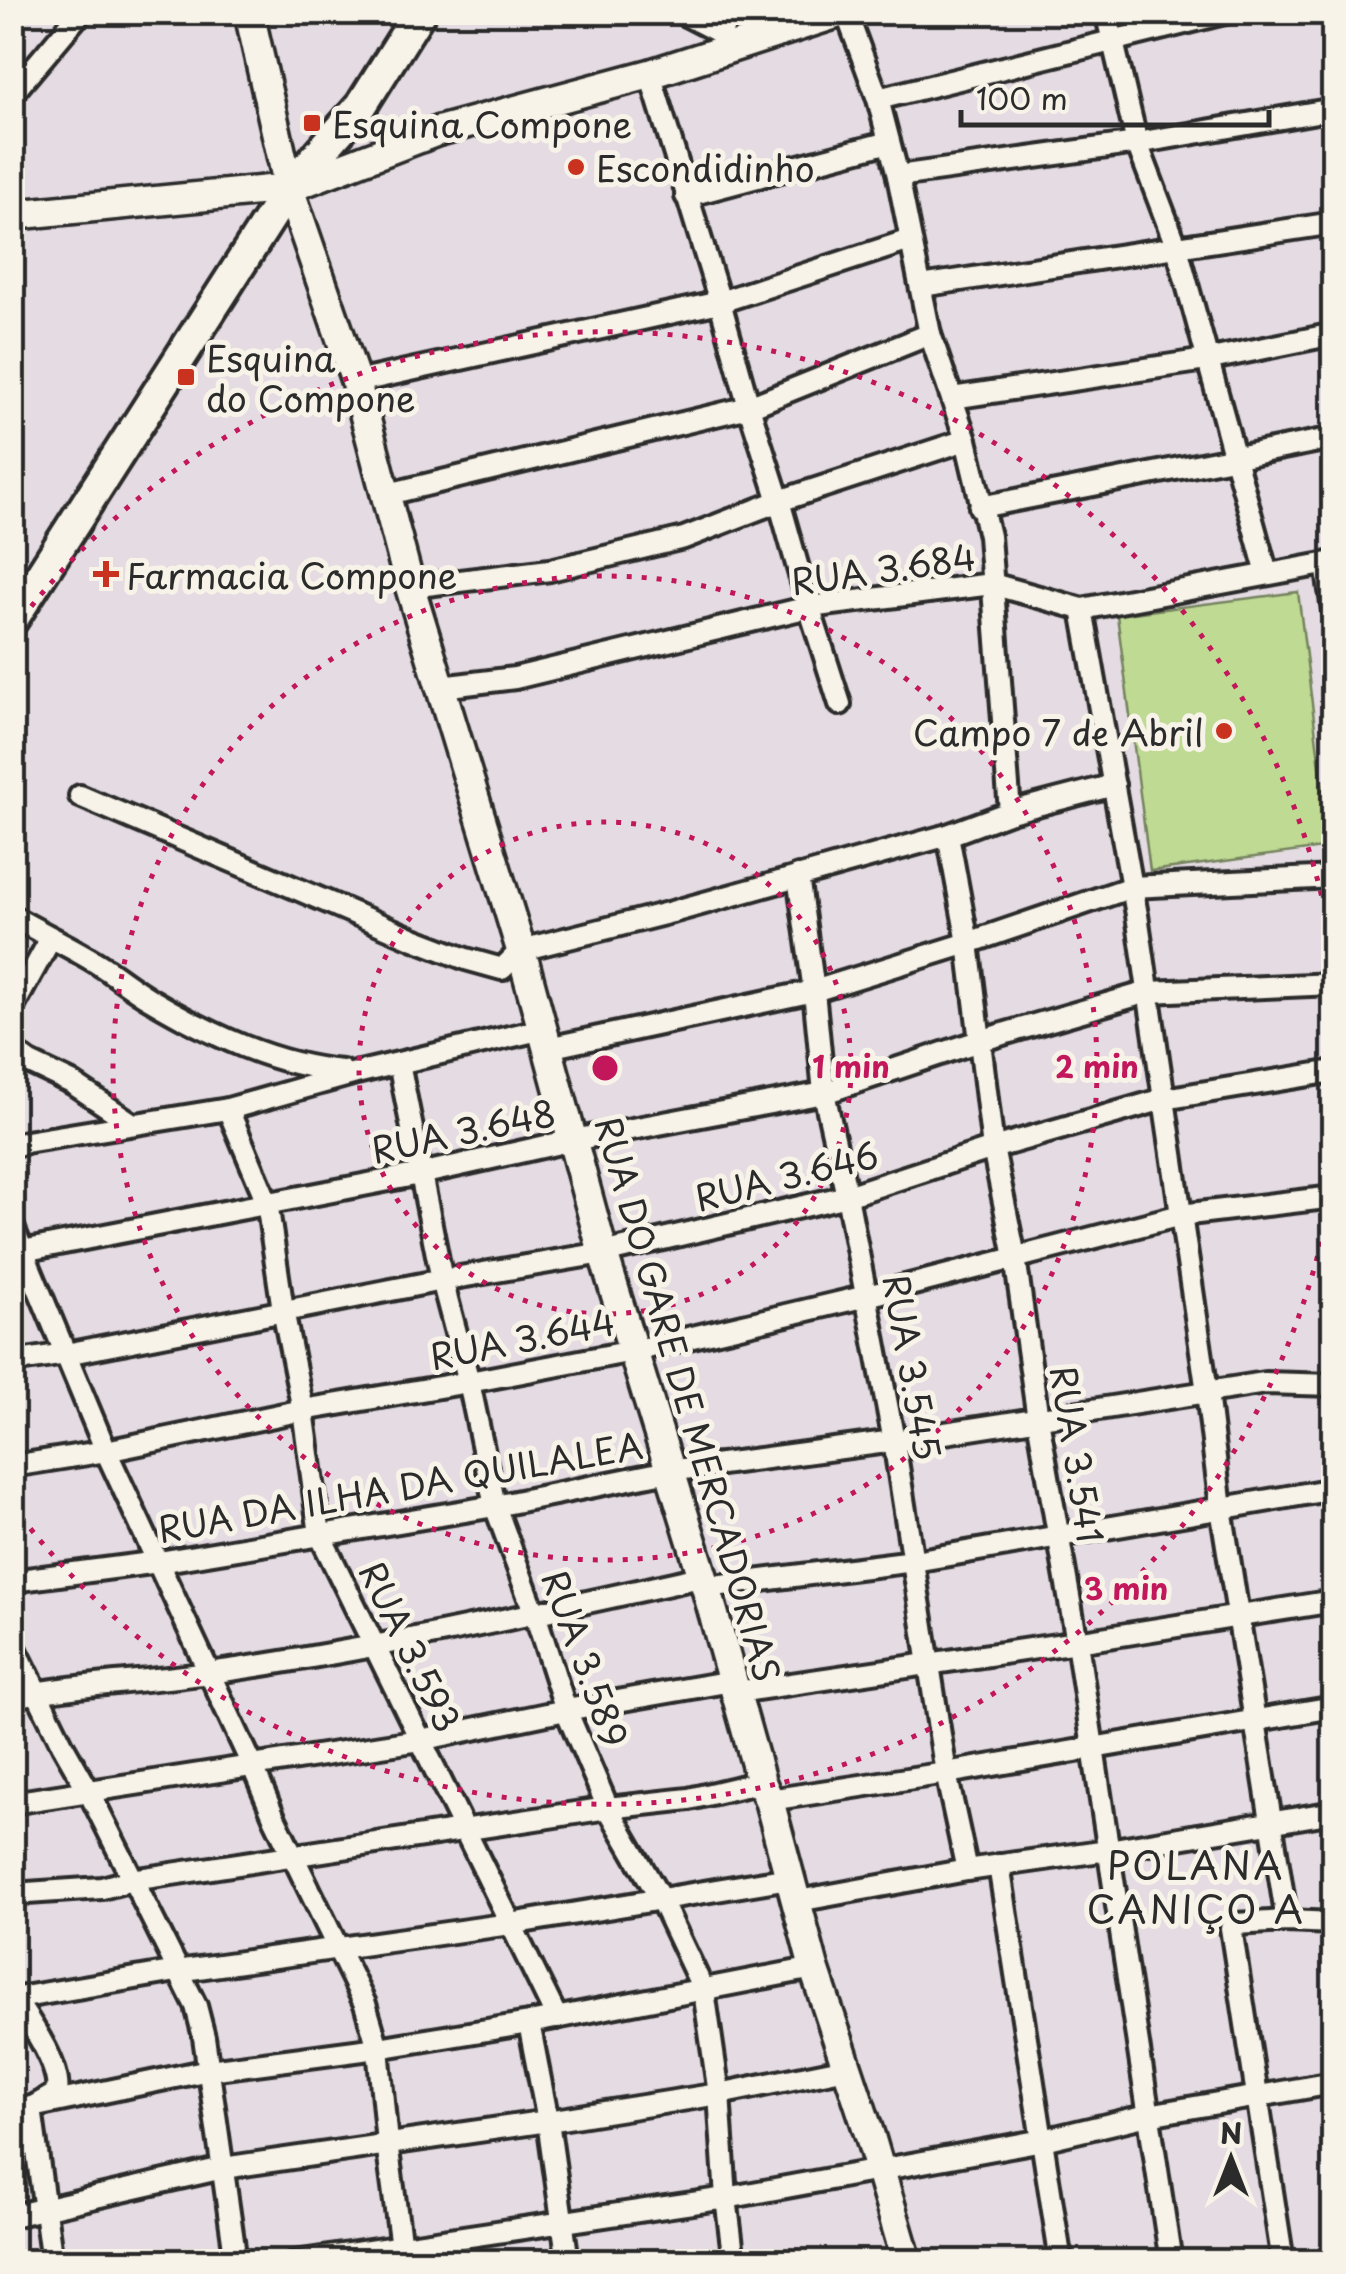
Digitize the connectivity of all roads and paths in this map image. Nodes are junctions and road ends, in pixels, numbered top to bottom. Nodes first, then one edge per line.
1 (81, 12) edge
2 (249, 12) edge
3 (420, 12) edge
4 (680, 12) edge
5 (730, 12) edge
6 (844, 12) edge
7 (1106, 12) edge
8 (1229, 12) edge
9 (724, 41) junction
10 (1114, 42) junction
11 (650, 74) junction
12 (12, 94) edge
13 (878, 99) junction
14 (1334, 110) edge
15 (889, 142) junction
16 (1137, 143) junction
17 (898, 176) junction
18 (289, 188) junction
19 (686, 196) junction
20 (12, 215) edge
21 (1334, 222) edge
22 (910, 240) junction
23 (1177, 248) junction
24 (921, 286) junction
25 (720, 302) junction
26 (930, 334) junction
27 (1334, 334) edge
28 (1206, 360) junction
29 (356, 382) junction
30 (952, 398) junction
31 (749, 406) junction
32 (1334, 438) edge
33 (966, 440) junction
34 (1233, 457) junction
35 (384, 495) junction
36 (779, 500) junction
37 (980, 507) junction
38 (1330, 563) edge
39 (1266, 574) junction
40 (992, 584) junction
41 (410, 587) junction
42 (809, 607) junction
43 (1082, 610) junction
44 (1334, 616) edge
45 (12, 620) edge
46 (441, 688) junction
47 (840, 704) dead end
48 (1114, 785) junction
49 (80, 796) dead end
50 (1010, 812) junction
51 (948, 834) junction
52 (798, 876) junction
53 (1334, 877) edge
54 (1132, 887) junction
55 (12, 916) edge
56 (51, 938) junction
57 (968, 943) junction
58 (521, 950) junction
59 (1334, 984) edge
60 (814, 991) junction
61 (1148, 992) junction
62 (12, 1009) edge
63 (545, 1039) junction
64 (980, 1042) junction
65 (12, 1050) edge
66 (398, 1062) junction
67 (1334, 1071) edge
68 (356, 1073) junction
69 (824, 1092) junction
70 (1164, 1099) junction
71 (228, 1109) junction
72 (133, 1124) junction
73 (573, 1140) junction
74 (12, 1147) edge
75 (993, 1148) junction
76 (420, 1174) junction
77 (847, 1196) junction
78 (1334, 1197) edge
79 (267, 1202) junction
80 (1181, 1215) junction
81 (12, 1225) edge
82 (18, 1251) edge
83 (603, 1253) junction
84 (1015, 1257) junction
85 (442, 1280) junction
86 (867, 1296) junction
87 (283, 1310) junction
88 (632, 1350) junction
89 (66, 1354) junction
90 (12, 1362) edge
91 (469, 1382) junction
92 (1334, 1386) edge
93 (1207, 1392) junction
94 (302, 1410) junction
95 (1038, 1419) junction
96 (894, 1441) junction
97 (106, 1451) junction
98 (12, 1466) edge
99 (669, 1471) junction
100 (1334, 1490) edge
101 (495, 1506) junction
102 (1221, 1508) junction
103 (320, 1535) junction
104 (1058, 1537) junction
105 (914, 1561) junction
106 (159, 1562) junction
107 (12, 1581) edge
108 (704, 1582) junction
109 (1334, 1601) edge
110 (535, 1614) junction
111 (1237, 1615) junction
112 (12, 1642) edge
113 (1077, 1642) junction
114 (375, 1646) junction
115 (928, 1662) junction
116 (209, 1673) junction
117 (734, 1686) junction
118 (36, 1692) junction
119 (12, 1696) edge
120 (1334, 1707) edge
121 (566, 1710) junction
122 (1256, 1720) junction
123 (420, 1740) junction
124 (1092, 1749) junction
125 (253, 1766) junction
126 (946, 1773) junction
127 (88, 1790) junction
128 (765, 1791) junction
129 (12, 1803) edge
130 (608, 1808) junction
131 (1334, 1812) edge
132 (1272, 1822) junction
133 (466, 1831) junction
134 (1108, 1850) junction
135 (294, 1856) junction
136 (1000, 1865) junction
137 (967, 1870) junction
138 (132, 1880) junction
139 (794, 1889) junction
140 (12, 1894) edge
141 (662, 1900) junction
142 (1287, 1921) junction
143 (1334, 1923) edge
144 (510, 1924) junction
145 (338, 1948) junction
146 (814, 1968) junction
147 (177, 1971) junction
148 (704, 1990) junction
149 (13, 1998) edge
150 (558, 2018) junction
151 (529, 2023) junction
152 (378, 2048) junction
153 (847, 2068) junction
154 (209, 2070) junction
155 (1334, 2082) edge
156 (719, 2094) junction
157 (1256, 2098) junction
158 (22, 2110) edge
159 (1148, 2115) junction
160 (548, 2121) junction
161 (1043, 2140) junction
162 (387, 2144) junction
163 (223, 2168) junction
164 (879, 2171) junction
165 (726, 2198) junction
166 (46, 2208) junction
167 (12, 2216) edge
168 (562, 2221) junction
169 (401, 2254) edge
170 (52, 2262) edge
171 (236, 2262) edge
172 (295, 2262) edge
173 (568, 2262) edge
174 (734, 2262) edge
175 (907, 2262) edge
176 (1061, 2262) edge
177 (1171, 2262) edge
178 (1283, 2262) edge

1 - 12 street
2 - 18 street, RUA DO GARE DE MERCADORIAS
3 - 18 main road
4 - 9 street
5 - 9 street
6 - 9 street
6 - 13 street
7 - 10 street
8 - 10 street
9 - 11 street
10 - 13 street
10 - 16 street
11 - 18 street
11 - 19 street
13 - 15 street
14 - 16 street
15 - 17 street
15 - 19 street
16 - 17 street
16 - 23 street
17 - 22 street
18 - 20 street
18 - 29 street, RUA DO GARE DE MERCADORIAS
18 - 45 main road
19 - 25 street
21 - 23 street
22 - 24 street
22 - 25 street
23 - 24 street
23 - 28 street
24 - 26 street
25 - 29 street
25 - 31 street
26 - 30 street
26 - 31 street
27 - 28 street
28 - 30 street
28 - 34 street
29 - 35 street, RUA DO GARE DE MERCADORIAS
30 - 33 street
31 - 35 street
31 - 36 street
32 - 34 street
33 - 36 street
33 - 37 street
34 - 37 street
34 - 39 street
35 - 41 street, RUA DO GARE DE MERCADORIAS
36 - 41 street
36 - 42 street
37 - 40 street
38 - 39 street, RUA 3.684
38 - 44 street
39 - 43 street, RUA 3.684
40 - 42 street, RUA 3.684
40 - 43 street, RUA 3.684
40 - 50 street
41 - 46 street, RUA DO GARE DE MERCADORIAS
42 - 46 street, RUA 3.684
42 - 47 street
43 - 48 street
46 - 58 street, RUA DO GARE DE MERCADORIAS
48 - 50 street
48 - 54 street
49 - 58 street
50 - 51 street
51 - 52 street
51 - 57 street, RUA 3.541
52 - 58 street
52 - 60 street, RUA 3.545
53 - 54 street
54 - 57 street
54 - 61 street
55 - 56 street
56 - 62 street
56 - 68 street
57 - 60 street
57 - 64 street, RUA 3.541
58 - 63 street, RUA DO GARE DE MERCADORIAS
59 - 61 street, RUA 3.648
60 - 63 street
60 - 69 street, RUA 3.545
61 - 64 street, RUA 3.648
61 - 70 street
63 - 66 street
63 - 73 street, RUA DO GARE DE MERCADORIAS
64 - 69 street, RUA 3.648
64 - 75 street, RUA 3.541
65 - 72 street
66 - 68 street
66 - 76 street, RUA 3.589
67 - 70 street, RUA 3.646
68 - 71 street
69 - 73 street, RUA 3.648
69 - 77 street, RUA 3.545
70 - 75 street, RUA 3.646
70 - 80 street
71 - 72 street
71 - 79 street, RUA 3.593
72 - 74 street
73 - 76 street, RUA 3.648
73 - 83 street, RUA DO GARE DE MERCADORIAS
75 - 77 street, RUA 3.646
75 - 84 street, RUA 3.541
76 - 79 street, RUA 3.648
76 - 85 street, RUA 3.589
77 - 83 street, RUA 3.646
77 - 86 street, RUA 3.545
78 - 80 street, RUA 3.644
79 - 82 street, RUA 3.648
79 - 87 street, RUA 3.593
80 - 84 street, RUA 3.644
80 - 93 street
81 - 82 street
82 - 89 street
83 - 85 street, RUA 3.646
83 - 88 street, RUA DO GARE DE MERCADORIAS
84 - 86 street, RUA 3.644
84 - 95 street, RUA 3.541
85 - 87 street, RUA 3.646
85 - 91 street, RUA 3.589
86 - 88 street, RUA 3.644
86 - 96 street, RUA 3.545
87 - 89 street, RUA 3.646
87 - 94 street, RUA 3.593
88 - 91 street, RUA 3.644
88 - 99 street, RUA DO GARE DE MERCADORIAS
89 - 90 street, RUA 3.646
89 - 97 street
91 - 94 street, RUA 3.644
91 - 101 street, RUA 3.589
92 - 93 street, RUA DA ILHA DA QUILALEA
93 - 95 street, RUA DA ILHA DA QUILALEA
93 - 102 street
94 - 97 street, RUA 3.644
94 - 103 street, RUA 3.593
95 - 96 street, RUA DA ILHA DA QUILALEA
95 - 104 street, RUA 3.541
96 - 99 street, RUA DA ILHA DA QUILALEA
96 - 105 street, RUA 3.545
97 - 98 street, RUA 3.644
97 - 106 street
99 - 101 street, RUA DA ILHA DA QUILALEA
99 - 108 street, RUA DO GARE DE MERCADORIAS
100 - 102 street
101 - 103 street, RUA DA ILHA DA QUILALEA
101 - 110 street, RUA 3.589
102 - 104 street
102 - 111 street
103 - 106 street, RUA DA ILHA DA QUILALEA
103 - 114 street, RUA 3.593
104 - 105 street
104 - 113 street, RUA 3.541
105 - 108 street
105 - 115 street, RUA 3.545
106 - 107 street, RUA DA ILHA DA QUILALEA
106 - 116 street
108 - 110 street
108 - 117 street, RUA DO GARE DE MERCADORIAS
109 - 111 street
110 - 114 street
110 - 121 street, RUA 3.589
111 - 113 street
111 - 122 street
112 - 118 street
113 - 115 street
113 - 124 street, RUA 3.541
114 - 116 street
114 - 123 street, RUA 3.593
115 - 117 street
115 - 126 street, RUA 3.545
116 - 118 street
116 - 125 street
117 - 121 street
117 - 128 street, RUA DO GARE DE MERCADORIAS
118 - 119 street
118 - 127 street
120 - 122 street
121 - 123 street
121 - 130 street, RUA 3.589
122 - 124 street
122 - 132 street
123 - 125 street
123 - 133 street, RUA 3.593
124 - 126 street
124 - 134 street, RUA 3.541
125 - 127 street
125 - 135 street
126 - 128 street
126 - 137 street, RUA 3.545
127 - 129 street
127 - 138 street
128 - 130 street
128 - 139 street, RUA DO GARE DE MERCADORIAS
130 - 133 street
130 - 141 street, RUA 3.589
131 - 132 street
132 - 134 street
132 - 142 street
133 - 135 street
133 - 144 street, RUA 3.593
134 - 136 street
134 - 159 street, RUA 3.541
135 - 138 street
135 - 145 street
136 - 137 street
136 - 161 street
137 - 139 street
138 - 140 street
138 - 147 street
139 - 141 street
139 - 146 street, RUA DO GARE DE MERCADORIAS
141 - 144 street
141 - 148 street, RUA 3.589
142 - 143 street
142 - 157 street
144 - 145 street
144 - 150 street, RUA 3.593
145 - 147 street
145 - 152 street
146 - 148 street
146 - 153 street, RUA DO GARE DE MERCADORIAS
147 - 149 street
147 - 154 street
148 - 150 street
148 - 156 street, RUA 3.589
149 - 158 street
150 - 151 street
151 - 152 street
151 - 160 street
152 - 154 street
152 - 162 street
153 - 156 street
153 - 164 street, RUA DO GARE DE MERCADORIAS
154 - 158 street
154 - 163 street
155 - 157 street
156 - 160 street
156 - 165 street, RUA 3.589
157 - 159 street
157 - 178 street
158 - 166 street
159 - 161 street
159 - 177 street, RUA 3.541
160 - 162 street
160 - 168 street
161 - 164 street
161 - 176 street
162 - 163 street
162 - 169 street
163 - 166 street
163 - 171 street
164 - 165 street
164 - 175 street, RUA DO GARE DE MERCADORIAS
165 - 168 street
165 - 174 street, RUA 3.589
166 - 167 street
166 - 170 street
168 - 169 street
168 - 173 street
169 - 172 street

